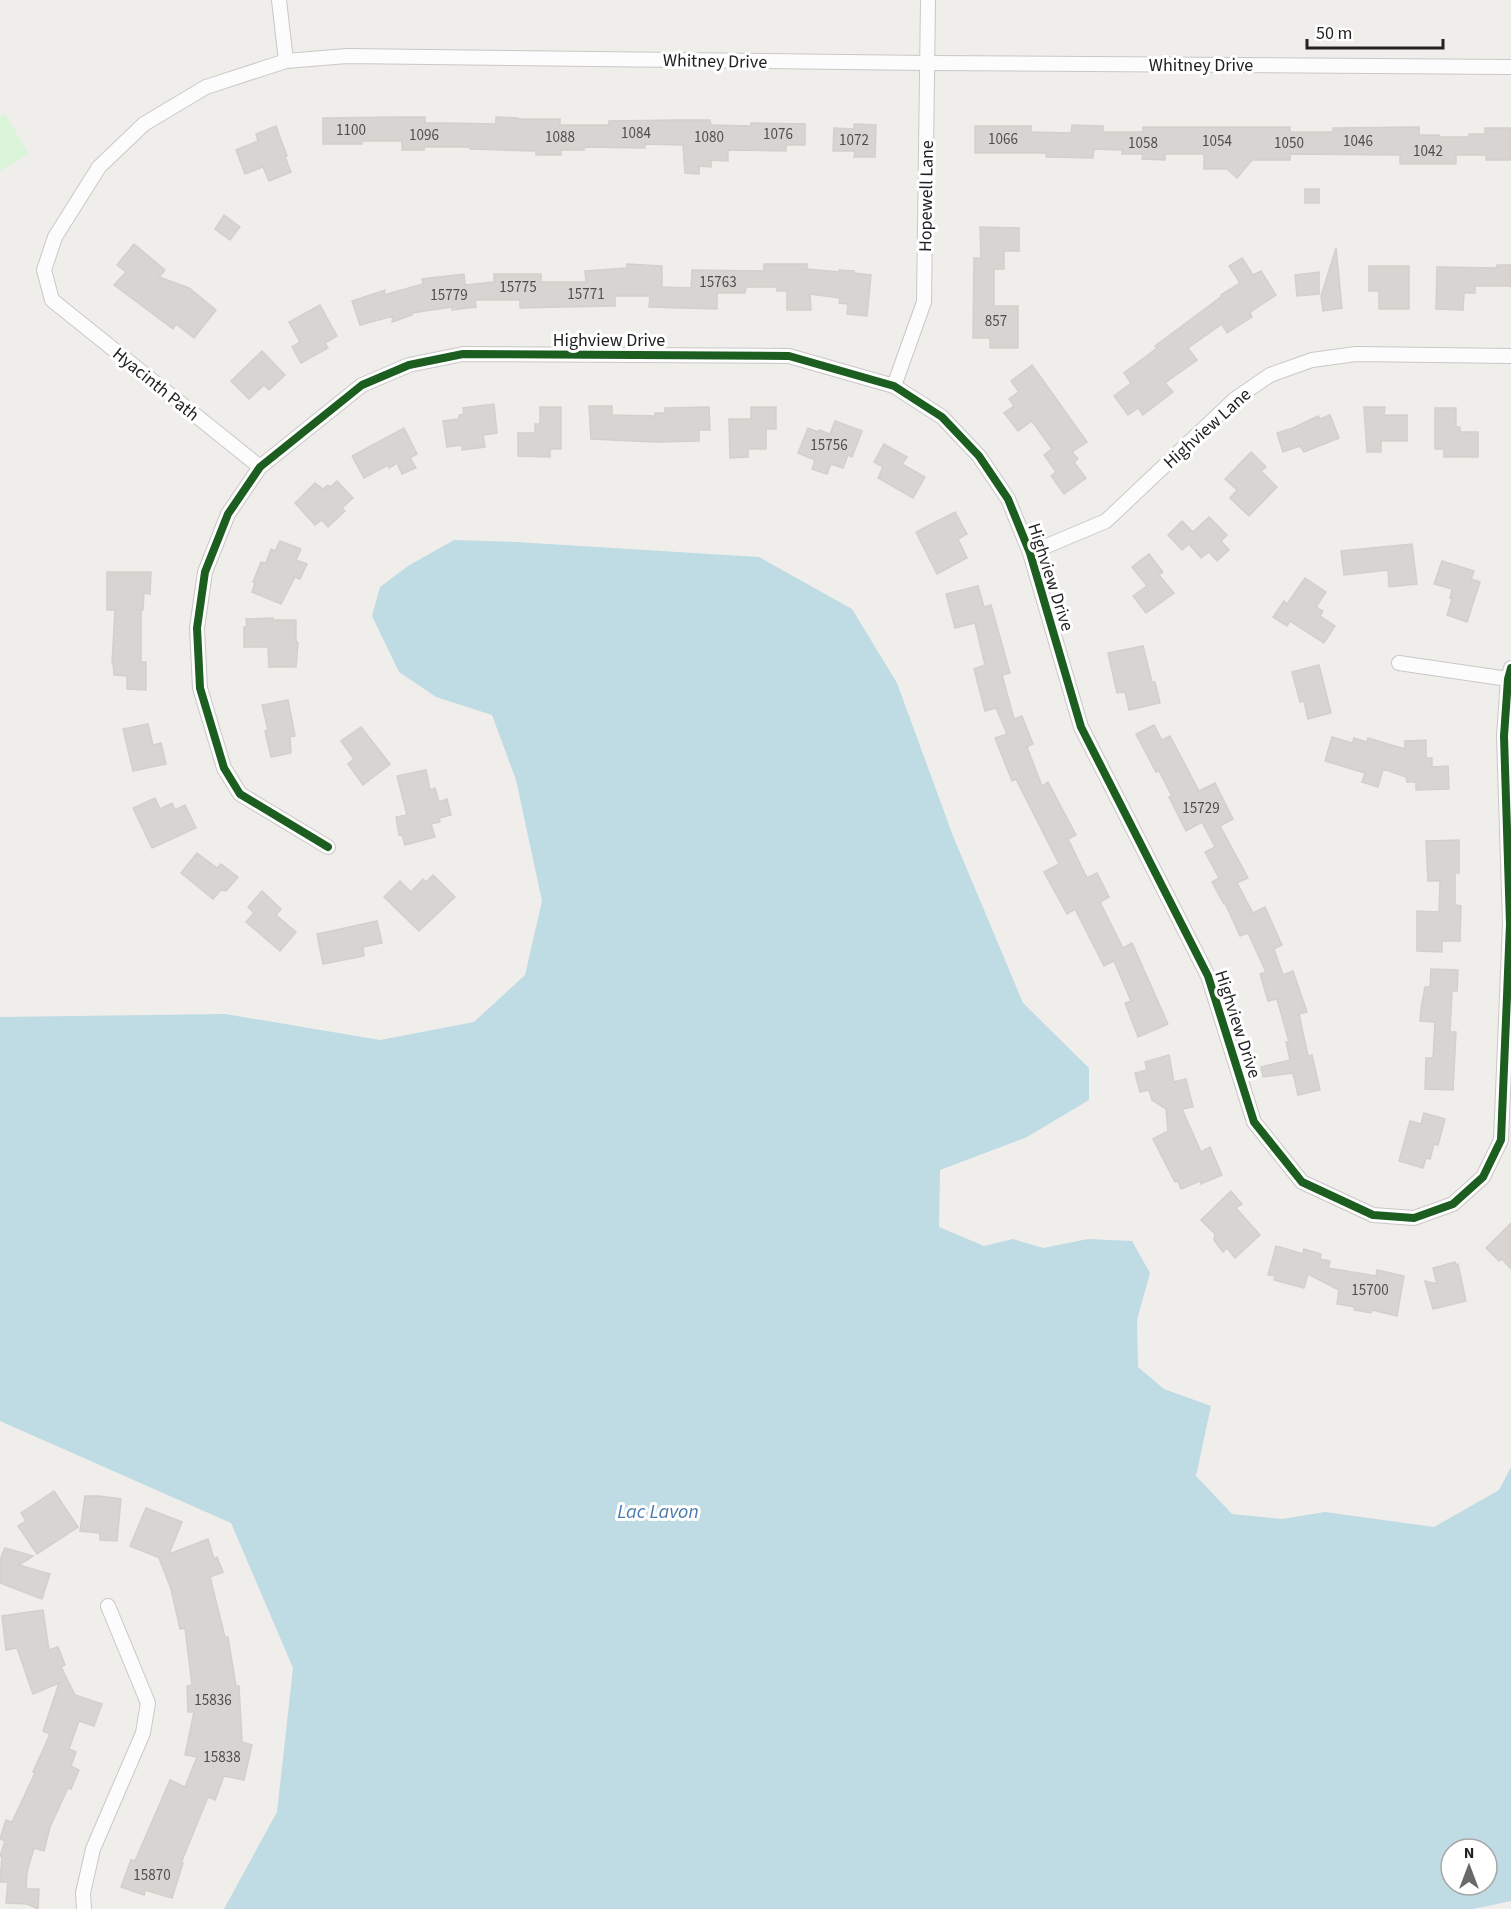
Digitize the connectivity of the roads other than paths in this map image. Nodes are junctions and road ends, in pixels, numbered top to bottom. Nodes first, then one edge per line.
1 (279, 0) edge
2 (928, 0) edge
3 (286, 61) junction
4 (928, 63) junction
5 (1511, 66) edge
6 (52, 300) joint
7 (1511, 356) edge
8 (894, 386) junction
9 (260, 467) junction
10 (1030, 553) junction
11 (1399, 663) dead end
12 (1510, 674) edge
13 (328, 847) dead end
14 (108, 1606) dead end
15 (84, 1909) edge

1 - 3 street
2 - 4 street, Hopewell Lane
3 - 4 street, Whitney Drive
3 - 6 street, Whitney Drive
4 - 5 street, Whitney Drive
4 - 8 street, Hopewell Lane
6 - 9 street, Hyacinth Path
7 - 10 street, Highview Lane
8 - 9 street, Highview Drive
8 - 10 street, Highview Drive
9 - 13 street, Highview Drive
10 - 12 street, Highview Drive
11 - 12 street
14 - 15 street

